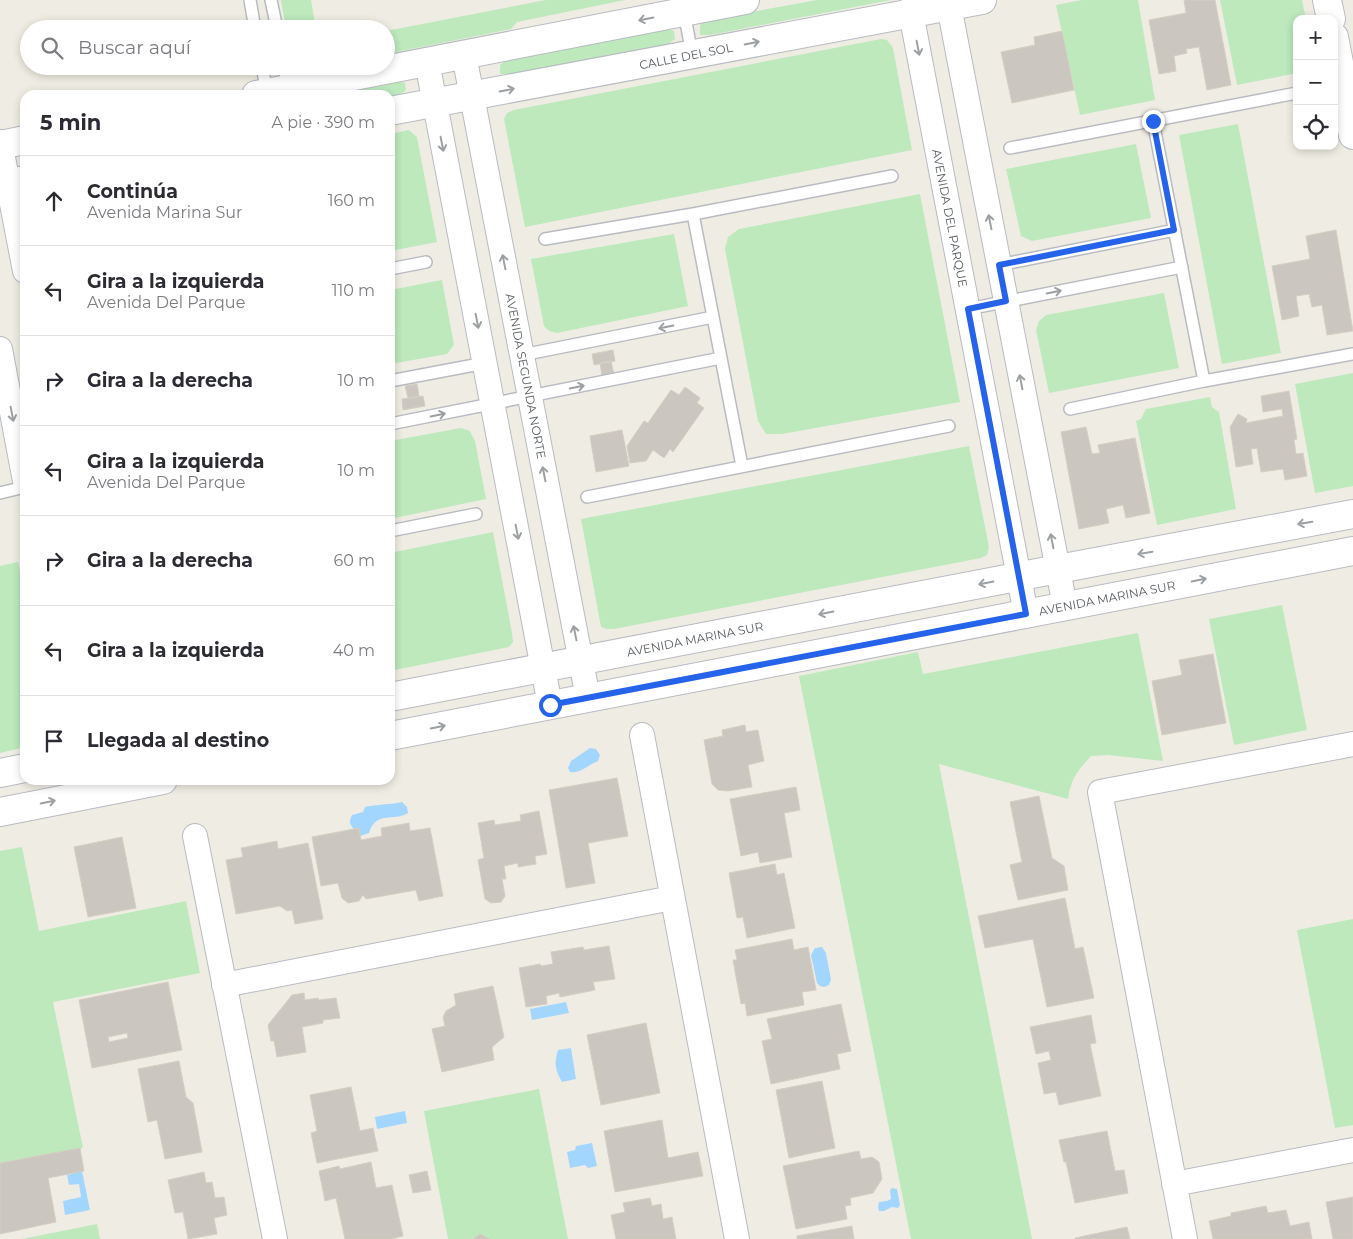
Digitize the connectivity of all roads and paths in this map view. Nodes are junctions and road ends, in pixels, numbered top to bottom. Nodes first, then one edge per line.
1 (250, 0) edge
2 (271, 0) edge
3 (745, 0) edge
4 (982, 0) edge
5 (1327, 0) edge
6 (947, 3) edge
7 (683, 6) edge
8 (912, 7) edge
9 (1330, 15) edge
10 (253, 20) edge
11 (275, 20) edge
12 (692, 54) junction
13 (464, 55) junction
14 (1338, 58) edge
15 (427, 62) junction
16 (395, 67) edge
17 (267, 75) edge
18 (344, 75) edge
19 (274, 86) edge
20 (1293, 94) edge
21 (472, 96) junction
22 (434, 103) junction
23 (395, 110) edge
24 (1153, 121) junction
25 (1353, 135) edge
26 (20, 141) edge
27 (0, 144) edge
28 (1010, 148) dead end
29 (892, 176) dead end
30 (11, 183) edge
31 (693, 214) junction
32 (1174, 230) junction
33 (545, 239) dead end
34 (20, 240) edge
35 (426, 262) dead end
36 (999, 265) junction
37 (1182, 267) junction
38 (395, 268) edge
39 (1006, 301) junction
40 (968, 309) junction
41 (713, 317) junction
42 (0, 349) edge
43 (1353, 354) edge
44 (522, 356) junction
45 (721, 358) junction
46 (485, 363) junction
47 (395, 380) edge
48 (1204, 381) junction
49 (530, 396) junction
50 (493, 404) junction
51 (1070, 409) dead end
52 (395, 423) edge
53 (950, 426) dead end
54 (20, 455) edge
55 (742, 466) junction
56 (20, 488) edge
57 (0, 492) edge
58 (587, 497) dead end
59 (476, 514) dead end
60 (1353, 514) edge
61 (395, 531) edge
62 (1353, 551) edge
63 (1058, 569) junction
64 (1019, 576) junction
65 (1065, 606) junction
66 (1026, 614) junction
67 (580, 660) junction
68 (543, 668) junction
69 (395, 696) edge
70 (588, 698) junction
71 (550, 705) junction
72 (395, 735) edge
73 (642, 735) dead end
74 (1353, 744) edge
75 (20, 769) edge
76 (0, 773) edge
77 (111, 785) edge
78 (85, 787) edge
79 (0, 812) edge
80 (195, 836) dead end
81 (672, 898) junction
82 (224, 985) junction
83 (1353, 1150) edge
84 (1174, 1184) junction
85 (275, 1239) edge
86 (737, 1239) edge
87 (1184, 1239) edge

1 - 10 lane
2 - 11 lane
3 - 7 street
4 - 6 street, CALLE DEL SOL
5 - 9 street
6 - 8 street, CALLE DEL SOL
36 -> 6 street
7 - 12 lane
7 -> 13 street
12 -> 8 street, CALLE DEL SOL
8 -> 40 street, AVENIDA DEL PARQUE
21 -> 12 street, CALLE DEL SOL
13 - 15 street
13 - 21 street, AVENIDA SEGUNDA NORTE
14 - 25 street
15 - 16 street
15 - 22 street
17 - 19 lane
18 - 19 street
20 - 24 lane
21 - 22 street, CALLE DEL SOL
44 -> 21 street, AVENIDA SEGUNDA NORTE
22 - 23 street, CALLE DEL SOL
22 -> 46 street
24 - 28 lane
24 - 32 lane
26 - 27 street
27 - 30 street
29 - 31 lane
30 - 34 street
31 - 33 lane
31 - 41 lane
32 - 36 lane
32 - 37 lane
35 - 38 lane
36 - 39 street
39 -> 37 lane
37 - 48 lane
39 - 40 lane
63 -> 39 street
40 - 64 street, AVENIDA DEL PARQUE
41 -> 44 lane
41 - 45 lane
42 -> 54 street
43 - 48 lane
44 - 49 street, AVENIDA SEGUNDA NORTE
49 -> 45 lane
45 - 55 lane
46 - 47 lane
46 - 50 street
48 - 51 lane
49 - 50 lane
67 -> 49 street, AVENIDA SEGUNDA NORTE
52 -> 50 lane
50 -> 68 street
53 - 55 lane
55 - 58 lane
56 - 57 lane
59 - 61 lane
60 -> 63 street, AVENIDA MARINA SUR
65 -> 62 street, AVENIDA MARINA SUR
63 - 64 street, AVENIDA MARINA SUR
63 - 65 street
64 - 66 street, AVENIDA DEL PARQUE
64 -> 67 street, AVENIDA MARINA SUR
65 - 66 street, AVENIDA MARINA SUR
66 - 70 street, AVENIDA MARINA SUR
67 - 68 street, AVENIDA MARINA SUR
67 - 70 street, AVENIDA SEGUNDA NORTE
68 - 69 street, AVENIDA MARINA SUR
68 - 71 street
70 - 71 street, AVENIDA MARINA SUR
72 -> 71 street, AVENIDA MARINA SUR
73 - 81 street
74 - 84 street
75 - 76 street
77 - 78 street
79 -> 78 street
80 - 82 street
81 - 82 street
81 - 86 street
82 - 85 street
83 - 84 street
84 - 87 street

